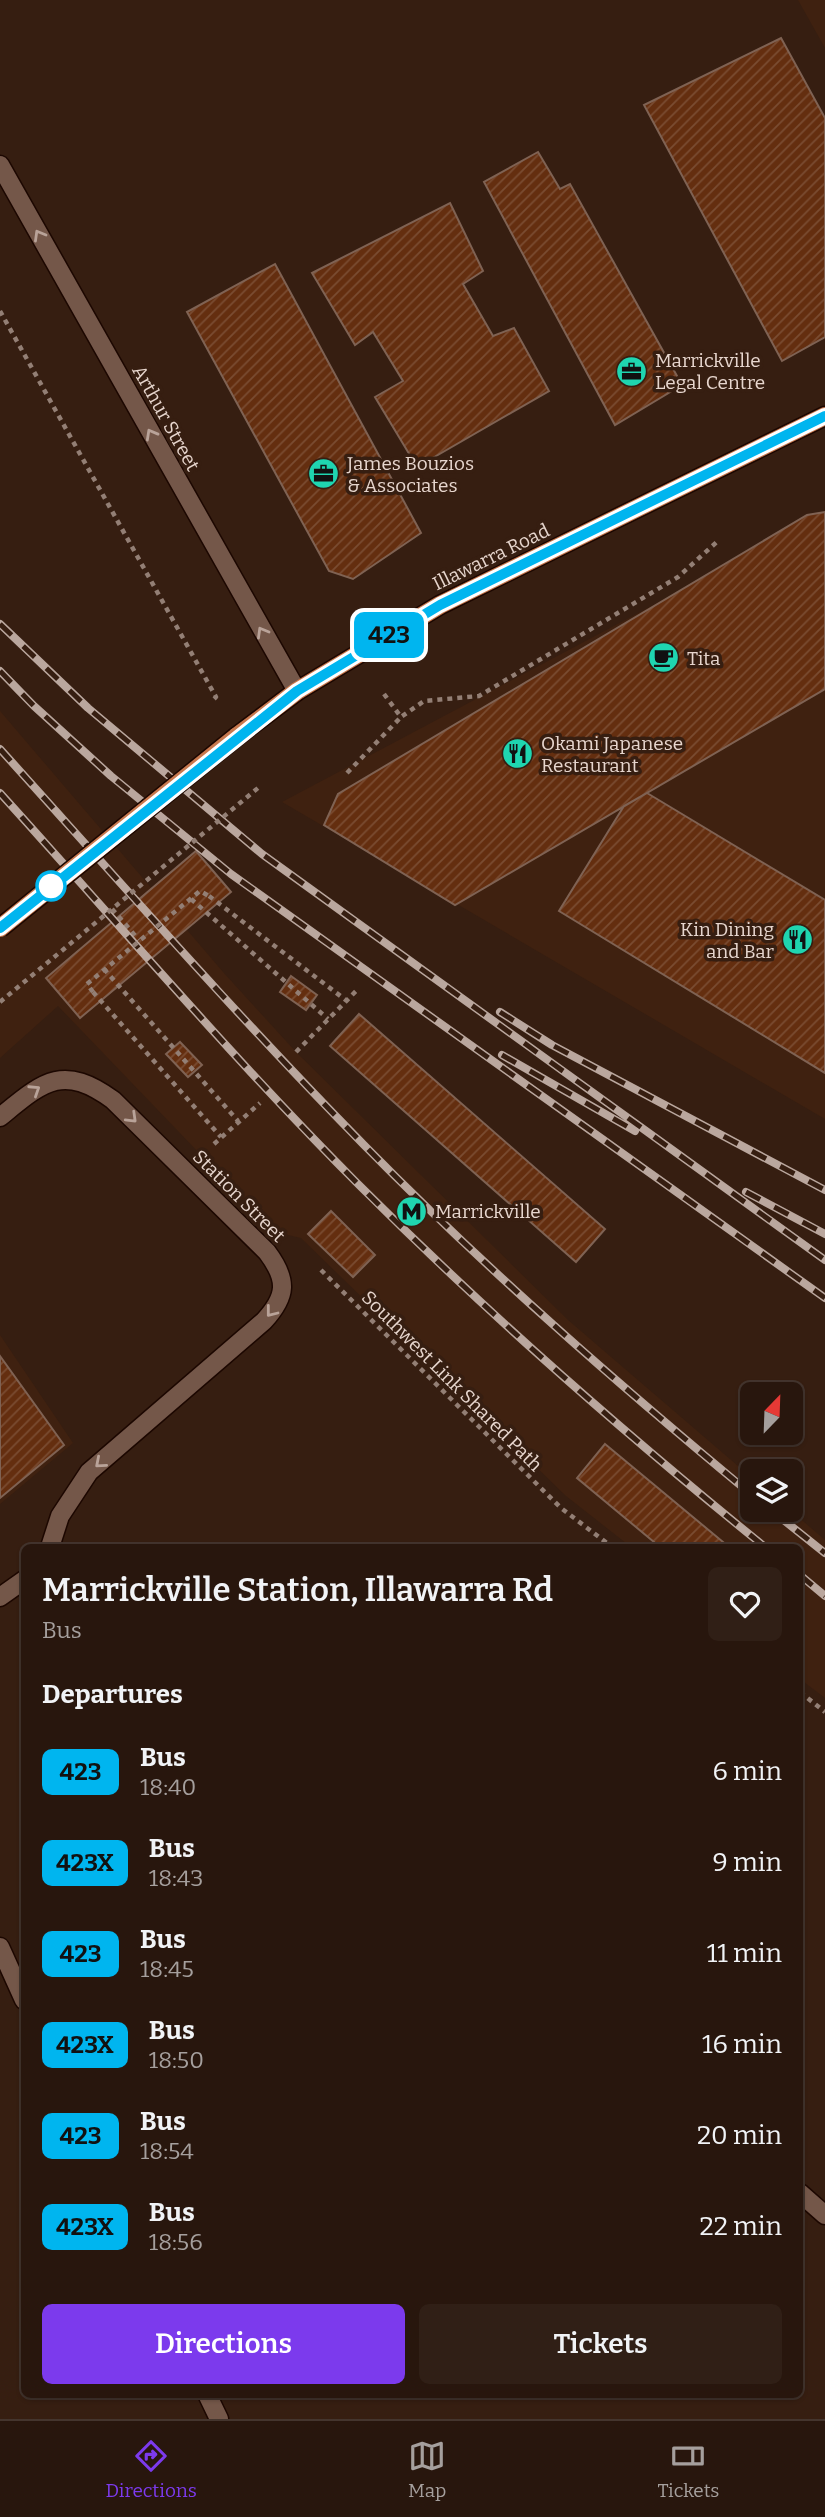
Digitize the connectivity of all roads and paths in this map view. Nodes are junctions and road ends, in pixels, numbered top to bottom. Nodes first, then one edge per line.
1 (0, 165) edge
2 (0, 311) edge
3 (825, 416) edge
4 (719, 540) dead end
5 (297, 691) junction
6 (384, 694) dead end
7 (211, 702) dead end
8 (401, 717) junction
9 (347, 773) dead end
10 (258, 788) dead end
11 (191, 899) junction
12 (112, 909) junction
13 (0, 928) edge
14 (139, 940) junction
15 (104, 969) junction
16 (359, 988) dead end
17 (347, 1001) junction
18 (0, 1002) edge
19 (328, 1020) junction
20 (296, 1052) dead end
21 (260, 1102) dead end
22 (0, 1117) edge
23 (238, 1121) junction
24 (221, 1137) junction
25 (206, 1151) dead end
26 (267, 1252) junction
27 (51, 1544) edge
28 (608, 1544) edge
29 (21, 1582) edge
30 (0, 1597) edge
31 (803, 1694) edge
32 (825, 1712) edge
33 (0, 1947) edge
34 (21, 1993) edge
35 (803, 2196) edge
36 (825, 2214) edge
37 (209, 2398) edge
38 (219, 2419) edge

5 -> 1 street, Arthur Street
2 - 7 path
3 - 5 main road, Illawarra Road
4 - 8 path
5 - 13 main road, Illawarra Road, bridge
6 - 8 path
8 - 9 path
10 - 12 path, bridge
11 - 14 path, bridge
11 - 17 path, bridge
11 - 19 path
12 - 14 path
12 - 18 path, bridge
14 - 15 path, bridge
15 - 23 path
15 - 24 path, bridge
16 - 17 path
17 - 19 path
19 - 20 path
21 - 23 path
22 -> 26 street, Station Street
23 - 24 path
24 - 25 path
26 -> 27 street, Station Street
26 - 28 path, Southwest Link Shared Path
29 - 30 street
31 - 32 path
33 - 34 street
35 - 36 street
37 - 38 street

